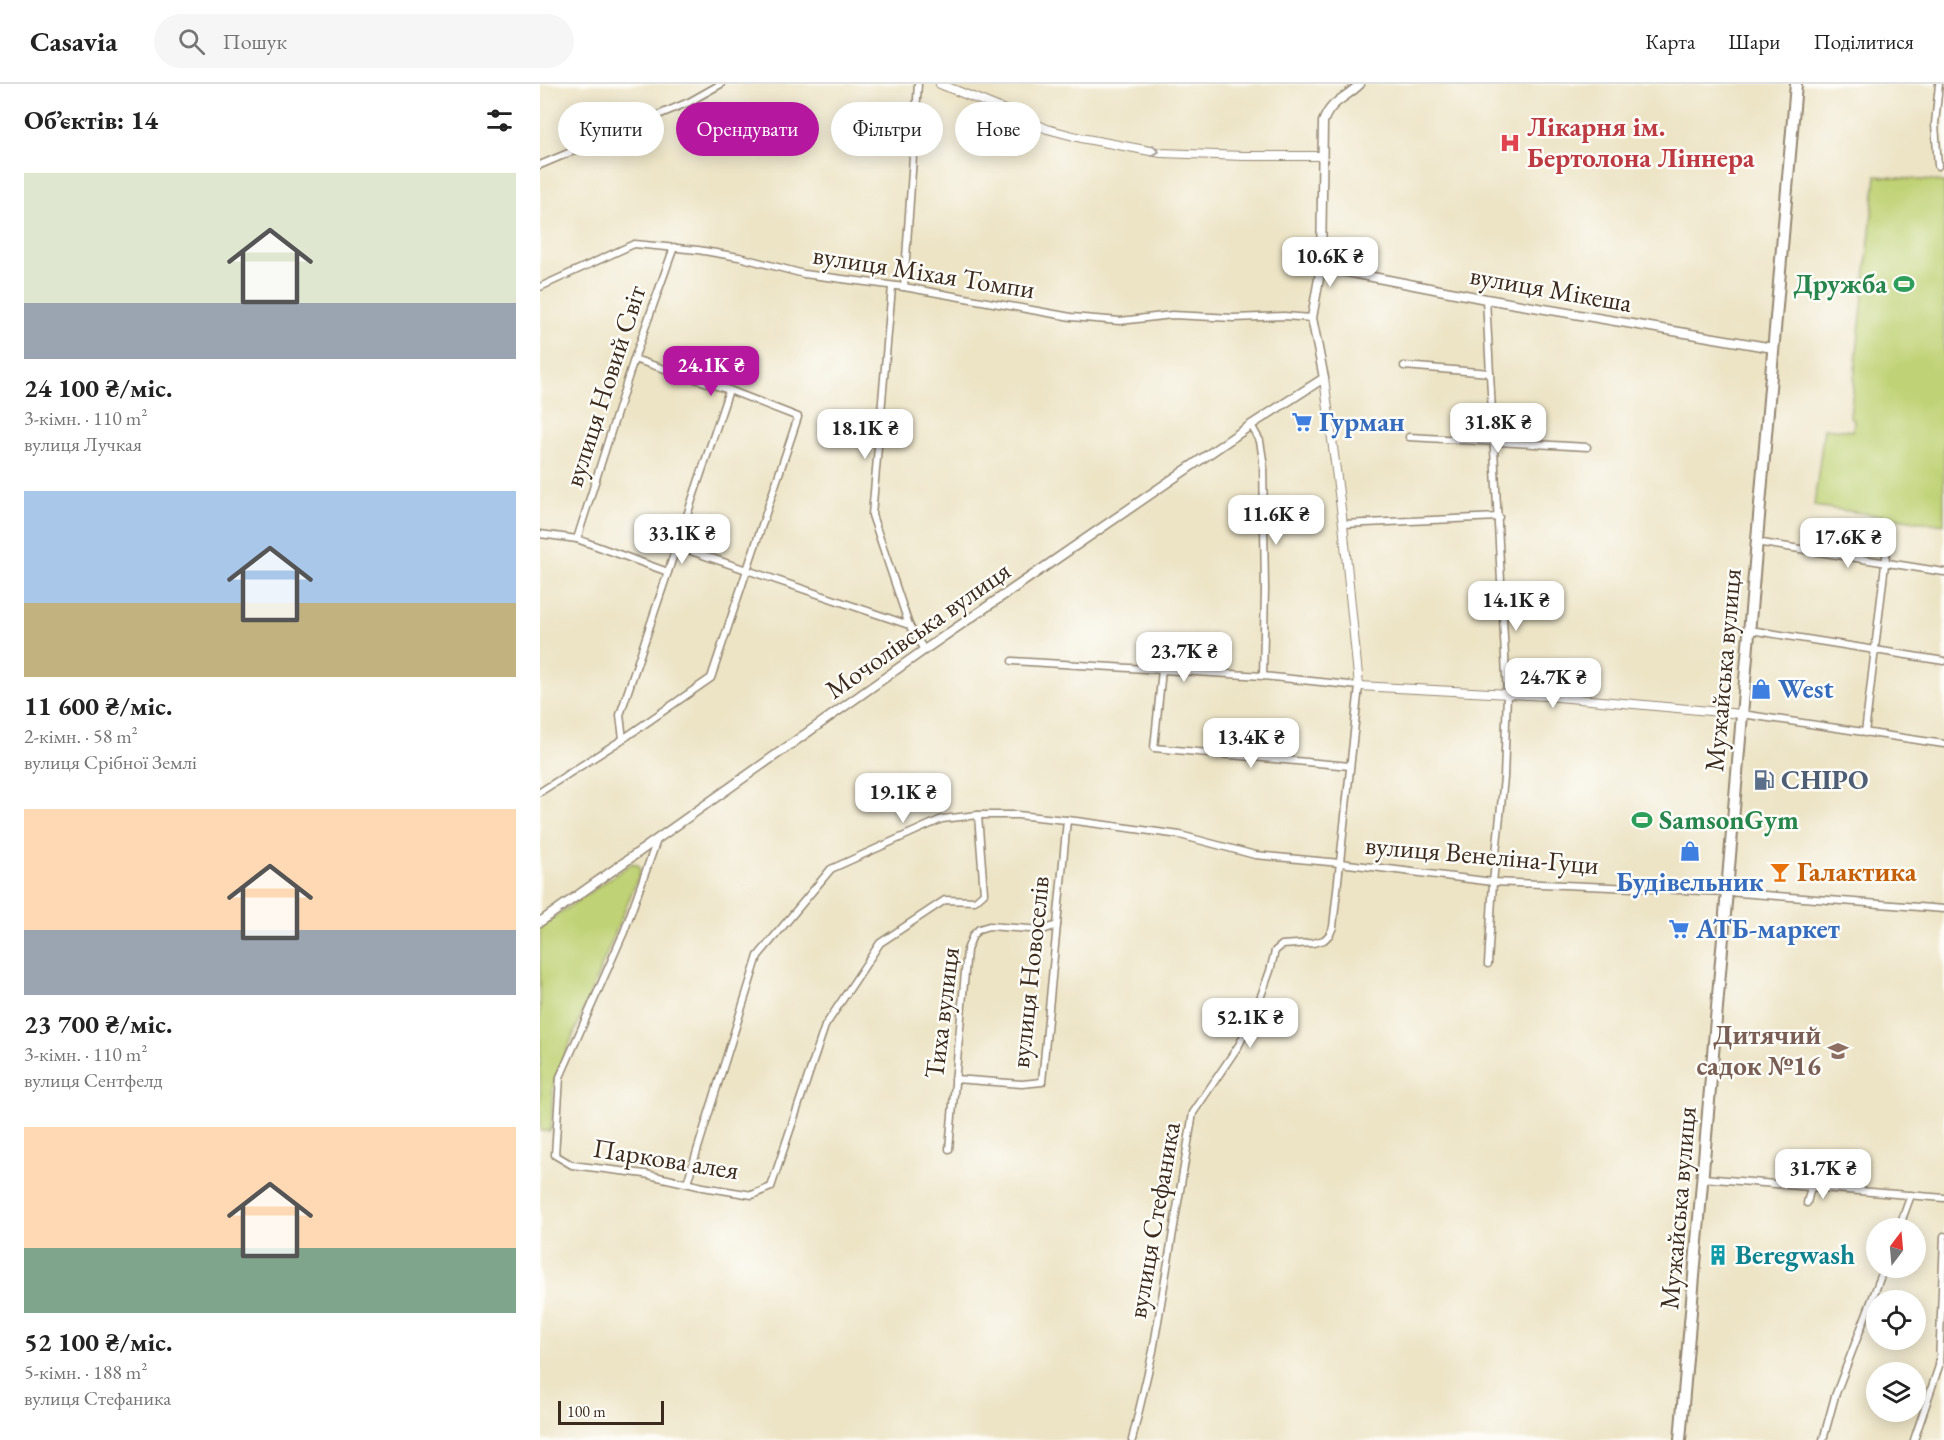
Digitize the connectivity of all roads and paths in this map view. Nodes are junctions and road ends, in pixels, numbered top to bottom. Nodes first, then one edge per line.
1 (721, 84) edge
2 (918, 84) edge
3 (940, 84) edge
4 (1360, 84) edge
5 (1796, 84) edge
6 (1939, 84) edge
7 (1322, 156) junction
8 (540, 165) edge
9 (1938, 166) dead end
10 (674, 247) junction
11 (1321, 267) junction
12 (540, 287) edge
13 (892, 287) junction
14 (904, 287) junction
15 (1486, 299) junction
16 (1312, 318) junction
17 (1773, 348) junction
18 (634, 359) junction
19 (1404, 366) dead end
20 (1490, 373) junction
21 (1324, 378) junction
22 (729, 390) junction
23 (1251, 425) junction
24 (1409, 437) dead end
25 (1495, 442) junction
26 (1587, 447) dead end
27 (1499, 517) junction
28 (1343, 524) junction
29 (540, 534) edge
30 (577, 539) junction
31 (1888, 539) dead end
32 (1756, 542) junction
33 (676, 546) junction
34 (1884, 563) junction
35 (748, 571) junction
36 (668, 572) junction
37 (1944, 572) edge
38 (909, 625) junction
39 (1750, 630) junction
40 (924, 650) junction
41 (1873, 650) junction
42 (1012, 661) dead end
43 (1944, 661) edge
44 (1162, 670) junction
45 (1263, 676) junction
46 (1359, 686) junction
47 (1507, 694) junction
48 (1742, 714) junction
49 (1865, 733) junction
50 (623, 739) junction
51 (1944, 744) edge
52 (1350, 766) junction
53 (540, 792) edge
54 (978, 815) junction
55 (1067, 820) junction
56 (658, 837) junction
57 (1340, 863) junction
58 (1493, 882) junction
59 (1727, 892) junction
60 (1944, 909) edge
61 (540, 922) edge
62 (1058, 926) junction
63 (1488, 964) dead end
64 (955, 1079) junction
65 (949, 1149) dead end
66 (1703, 1178) junction
67 (687, 1183) junction
68 (1811, 1187) junction
69 (1911, 1195) junction
70 (1944, 1198) edge
71 (1807, 1203) dead end
72 (1903, 1218) edge
73 (1944, 1236) edge
74 (1880, 1278) edge
75 (1132, 1440) edge
76 (1680, 1440) edge
77 (1823, 1440) edge
78 (1914, 1440) edge

1 - 8 street
2 - 14 street
3 -> 7 street
4 - 7 main road, вулиця Стефаника
5 - 17 highway, Мужайська вулиця
6 - 9 street
7 - 11 main road, вулиця Стефаника
10 - 12 street, вулиця Міхая Томпи
10 - 13 street, вулиця Міхая Томпи
10 - 18 street, вулиця Новий Світ
11 - 15 main road, вулиця Мікеша
11 - 16 main road, вулиця Стефаника
13 - 14 street, вулиця Міхая Томпи
13 - 38 street
14 - 16 street, вулиця Міхая Томпи
15 - 17 main road, вулиця Мікеша
15 - 20 street
16 - 21 main road, вулиця Стефаника
17 - 32 highway, Мужайська вулиця
18 - 22 street
18 - 30 street, вулиця Новий Світ
19 - 20 street
20 - 25 street
21 - 23 main road, Мочолівська вулиця
21 - 28 street, вулиця Стефаника
22 - 33 street
22 - 35 street
23 - 40 main road, Мочолівська вулиця
23 - 45 street
24 - 25 street
25 - 26 street
25 - 27 street
27 - 28 street
27 - 47 street
28 - 46 street, вулиця Стефаника
29 - 30 street
30 - 36 street
31 - 34 street
32 - 34 street
32 - 39 highway, Мужайська вулиця
33 - 35 street
33 - 36 street
34 - 37 street
34 - 41 street
35 - 38 street
35 - 50 street
36 - 50 street
38 - 40 street
39 - 41 street
39 - 48 highway, Мужайська вулиця
40 - 56 main road, Мочолівська вулиця
41 - 43 street
41 - 49 street
42 - 44 street
44 - 45 street
44 - 52 street
45 - 46 street
46 - 47 street
46 - 52 street, вулиця Стефаника
47 - 48 street
47 - 58 street
48 - 49 street
48 - 59 highway, Мужайська вулиця
49 - 51 street
50 - 53 street
52 - 57 street, вулиця Стефаника
54 - 55 street, вулиця Венеліна-Гуци
54 - 67 street, вулиця Венеліна-Гуци
54 - 67 street, Паркова алея
55 - 57 street, вулиця Венеліна-Гуци
55 - 62 street, вулиця Новоселів
56 - 61 main road, Мочолівська вулиця
56 - 67 street, Паркова алея
57 - 58 street, вулиця Венеліна-Гуци
57 - 75 street, вулиця Стефаника
58 - 59 street, вулиця Венеліна-Гуци
58 - 63 street
59 - 60 street, вулиця Венеліна-Гуци
59 - 66 highway, Мужайська вулиця
62 - 64 street, Тиха вулиця
62 - 64 street, вулиця Новоселів
64 - 65 street, Тиха вулиця
66 - 68 street
66 - 76 highway, Мужайська вулиця
68 - 69 street
68 - 71 street
69 - 70 street
69 - 72 street
73 - 78 street
74 - 77 street

